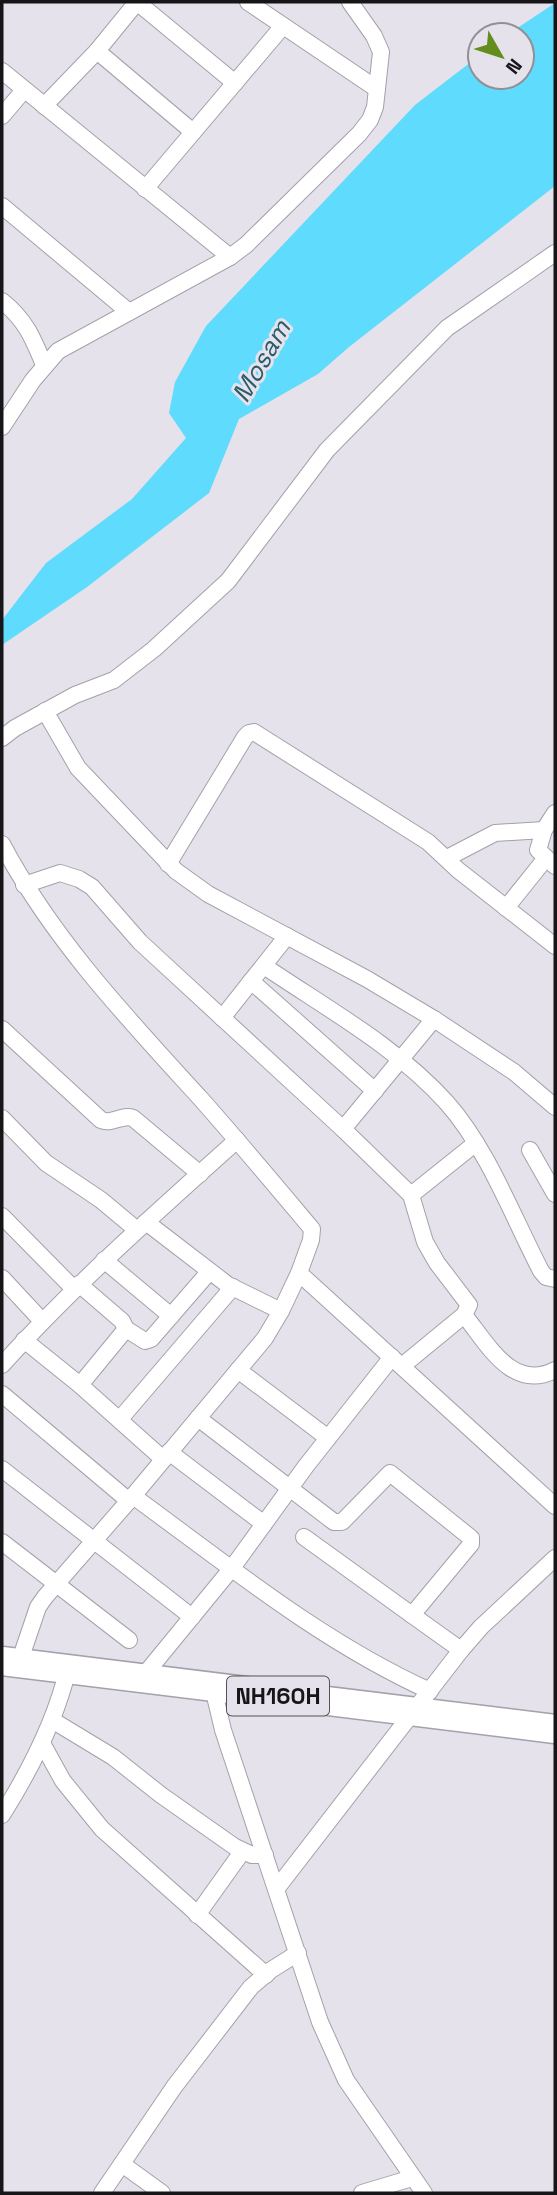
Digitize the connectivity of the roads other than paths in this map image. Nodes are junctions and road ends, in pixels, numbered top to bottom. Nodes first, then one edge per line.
1 (137, 2) edge
2 (248, 2) edge
3 (351, 2) edge
4 (283, 26) junction
5 (97, 51) junction
6 (2, 71) edge
7 (235, 83) junction
8 (377, 89) junction
9 (24, 90) junction
10 (44, 106) junction
11 (2, 117) edge
12 (193, 132) junction
13 (145, 189) junction
14 (2, 206) edge
15 (555, 253) edge
16 (230, 257) junction
17 (2, 301) edge
18 (129, 312) junction
19 (44, 365) junction
20 (7, 406) edge
21 (2, 427) edge
22 (45, 711) junction
23 (2, 738) edge
24 (555, 813) edge
25 (544, 830) junction
26 (2, 844) edge
27 (447, 858) junction
28 (550, 862) edge
29 (168, 864) junction
30 (24, 885) junction
31 (506, 908) junction
32 (287, 936) junction
33 (555, 946) edge
34 (264, 965) junction
35 (251, 981) junction
36 (222, 1018) junction
37 (434, 1019) junction
38 (2, 1029) edge
39 (400, 1060) junction
40 (376, 1091) junction
41 (555, 1107) edge
42 (2, 1118) edge
43 (343, 1129) junction
44 (237, 1140) junction
45 (476, 1143) junction
46 (530, 1150) dead end
47 (200, 1174) junction
48 (555, 1194) edge
49 (411, 1195) junction
50 (2, 1216) edge
51 (142, 1226) junction
52 (104, 1260) junction
53 (209, 1272) junction
54 (299, 1273) junction
55 (2, 1278) edge
56 (555, 1279) edge
57 (76, 1287) junction
58 (233, 1287) junction
59 (281, 1311) junction
60 (464, 1315) junction
61 (171, 1317) junction
62 (42, 1321) junction
63 (126, 1329) junction
64 (24, 1340) junction
65 (397, 1362) junction
66 (2, 1365) edge
67 (238, 1370) junction
68 (555, 1370) edge
69 (80, 1385) junction
70 (2, 1394) edge
71 (198, 1418) junction
72 (120, 1419) junction
73 (328, 1438) junction
74 (166, 1455) junction
75 (2, 1469) edge
76 (289, 1489) junction
77 (131, 1499) junction
78 (555, 1506) edge
79 (264, 1524) junction
80 (304, 1537) dead end
81 (94, 1539) junction
82 (2, 1542) edge
83 (555, 1558) edge
84 (232, 1568) junction
85 (55, 1583) junction
86 (412, 1615) junction
87 (192, 1617) junction
88 (128, 1640) dead end
89 (461, 1650) junction
90 (11, 1662) edge
91 (68, 1669) junction
92 (141, 1679) junction
93 (213, 1688) junction
94 (422, 1702) junction
95 (52, 1720) junction
96 (555, 1729) edge
97 (42, 1743) junction
98 (2, 1815) edge
99 (242, 1852) junction
100 (265, 1855) junction
101 (277, 1888) junction
102 (197, 1915) junction
103 (298, 1953) junction
104 (266, 1975) junction
105 (122, 2164) junction
106 (412, 2178) junction
107 (102, 2193) edge
108 (162, 2193) edge
109 (362, 2193) edge
110 (424, 2193) edge

1 - 5 street
1 - 7 street
2 - 4 street
3 - 8 street
4 - 7 street
4 - 8 street
5 - 10 street
5 - 12 street
6 - 9 street
7 - 12 street
8 - 16 street
9 - 10 street
9 - 11 street
10 - 13 street
12 - 13 street
13 - 16 street
14 - 18 street
15 - 22 street
16 - 18 street
17 - 19 street
18 - 19 street
19 - 20 street
20 - 21 street
22 - 23 street
22 - 29 street
24 - 25 street
25 - 27 street
25 - 28 street
26 - 30 street
27 - 29 street
27 - 31 street
28 - 31 street
29 - 32 street
30 - 36 street
30 - 44 street
31 - 33 street
32 - 34 street
32 - 37 street
34 - 35 street
34 - 39 street
35 - 36 street
35 - 40 street
36 - 43 street
37 - 39 street
37 - 41 street
38 - 47 street
39 - 40 street
39 - 45 street
40 - 43 street
42 - 51 street
43 - 49 street
44 - 47 street
44 - 54 street
45 - 49 street
45 - 56 street
46 - 48 street
47 - 51 street
49 - 60 street
50 - 57 street
51 - 52 street
51 - 53 street
52 - 57 street
52 - 61 street
53 - 58 street
53 - 61 street
54 - 59 street
54 - 65 street
55 - 62 street
57 - 62 street
57 - 63 street
58 - 59 street
58 - 72 street
59 - 67 street
60 - 65 street
60 - 68 street
61 - 63 street
62 - 64 street
63 - 69 street
64 - 66 street
64 - 69 street
65 - 73 street
65 - 78 street
67 - 71 street
67 - 73 street
69 - 72 street
70 - 77 street
71 - 74 street
71 - 76 street
72 - 74 street
73 - 76 street
74 - 77 street
74 - 79 street
75 - 81 street
76 - 79 street
76 - 86 street
77 - 81 street
77 - 84 street
79 - 84 street
80 - 86 street
81 - 85 street
81 - 87 street
82 - 85 street
83 - 89 street
84 - 87 street
84 - 94 street
85 - 88 street
85 - 90 street
86 - 89 street
87 - 92 street
89 - 94 street
90 - 91 highway, NH160H
91 - 92 highway, NH160H
91 - 95 street
92 - 93 highway, NH160H
93 - 94 highway, NH160H
93 - 100 street
94 - 96 highway, NH160H
94 - 101 street
95 - 97 street
95 - 99 street
97 - 98 street
97 - 102 street
99 - 100 street
99 - 102 street
100 - 101 street
101 - 103 street
102 - 104 street
103 - 104 street
103 - 106 street
104 - 105 street
105 - 107 street
105 - 108 street
106 - 109 street
106 - 110 street

